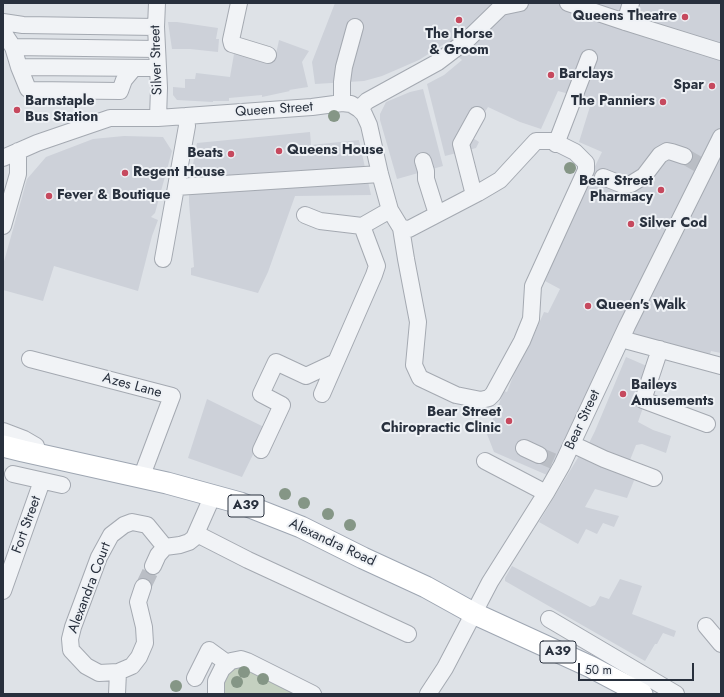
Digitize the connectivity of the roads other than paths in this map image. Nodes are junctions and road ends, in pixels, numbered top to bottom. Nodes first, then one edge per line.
1 (157, 3) edge
2 (239, 3) edge
3 (520, 3) edge
4 (568, 3) edge
5 (631, 3) edge
6 (502, 5) edge
7 (3, 22) edge
8 (625, 22) junction
9 (156, 27) junction
10 (355, 27) dead end
11 (3, 32) edge
12 (13, 47) junction
13 (157, 48) junction
14 (721, 52) edge
15 (268, 55) dead end
16 (589, 58) dead end
17 (19, 67) junction
18 (134, 68) junction
19 (158, 68) junction
20 (342, 103) junction
21 (359, 109) junction
22 (477, 115) dead end
23 (186, 116) junction
24 (158, 118) junction
25 (721, 137) edge
26 (556, 144) junction
27 (10, 150) edge
28 (3, 158) edge
29 (424, 161) dead end
30 (696, 163) junction
31 (380, 174) junction
32 (602, 176) dead end
33 (176, 187) junction
34 (474, 195) junction
35 (390, 210) junction
36 (437, 214) junction
37 (305, 215) dead end
38 (3, 226) edge
39 (362, 226) junction
40 (401, 228) junction
41 (163, 259) dead end
42 (621, 339) junction
43 (660, 349) junction
44 (30, 359) dead end
45 (336, 362) junction
46 (721, 366) edge
47 (322, 394) dead end
48 (707, 424) dead end
49 (3, 431) edge
50 (572, 444) junction
51 (3, 446) edge
52 (524, 448) dead end
53 (261, 450) dead end
54 (38, 454) junction
55 (538, 455) tunnel mouth
56 (485, 461) dead end
57 (13, 474) dead end
58 (141, 478) junction
59 (654, 478) dead end
60 (42, 481) junction
61 (62, 486) dead end
62 (546, 493) junction
63 (213, 495) junction
64 (197, 534) junction
65 (165, 547) junction
66 (153, 566) tunnel mouth
67 (144, 587) tunnel mouth
68 (3, 591) edge
69 (473, 612) junction
70 (549, 619) dead end
71 (706, 626) dead end
72 (408, 634) dead end
73 (721, 644) edge
74 (603, 650) junction
75 (227, 663) junction
76 (591, 668) junction
77 (118, 672) junction
78 (195, 678) dead end
79 (117, 694) edge
80 (216, 694) edge
81 (313, 694) edge
82 (428, 694) edge
83 (642, 694) edge
84 (676, 694) edge

1 - 9 street, Silver Street
2 - 15 street
3 - 6 street
4 - 8 street
5 - 8 street
6 - 21 street
7 - 9 street
8 - 14 street
9 - 13 street, Silver Street
10 - 20 street
11 - 12 street
12 - 13 street
12 - 17 street
13 - 19 street, Silver Street
16 - 26 street
17 - 18 street
17 - 18 street
18 - 19 street
19 - 24 street, Silver Street
20 - 21 street, Queen Street
20 - 23 street, Queen Street
21 - 31 street
22 - 34 street
23 - 24 street, Queen Street
23 - 33 street
24 - 27 street, Queen Street
25 - 30 street, Bear Street
26 - 34 street
26 - 40 street
27 - 28 street, Queen Street
27 - 38 street
29 - 36 street
30 - 32 street
30 - 42 street, Bear Street
31 - 33 street
31 - 35 street
33 - 41 street
34 - 36 street
35 - 39 street
35 - 40 street
36 - 40 street
37 - 39 street
39 - 45 street
42 - 43 street
42 - 50 street, Bear Street
43 - 46 street
43 - 48 street
44 - 58 street, Azes Lane
45 - 47 street
45 - 53 street
49 - 54 street
50 - 59 street
50 - 62 street, Bear Street
51 - 54 main road, Alexandra Road / A39
52 - 55 street
54 - 58 main road, Alexandra Road / A39
56 - 62 street
57 - 60 street, Fort Street
58 - 63 main road, Alexandra Road / A39
60 - 61 street, Fort Street
60 - 68 street, Fort Street
62 - 69 street, Bear Street
63 - 64 street
63 - 69 main road, Alexandra Road / A39
64 - 65 street
64 - 72 street
65 - 66 street
65 - 77 street, Alexandra Court
67 - 77 street, Alexandra Court
69 - 76 main road, Alexandra Road / A39
69 - 82 street, Bear Street
70 - 74 street
71 - 73 street
74 - 76 street
74 - 84 street
75 - 78 street
75 - 80 street
75 - 81 street
76 - 83 main road, Alexandra Road / A39
77 - 79 street

